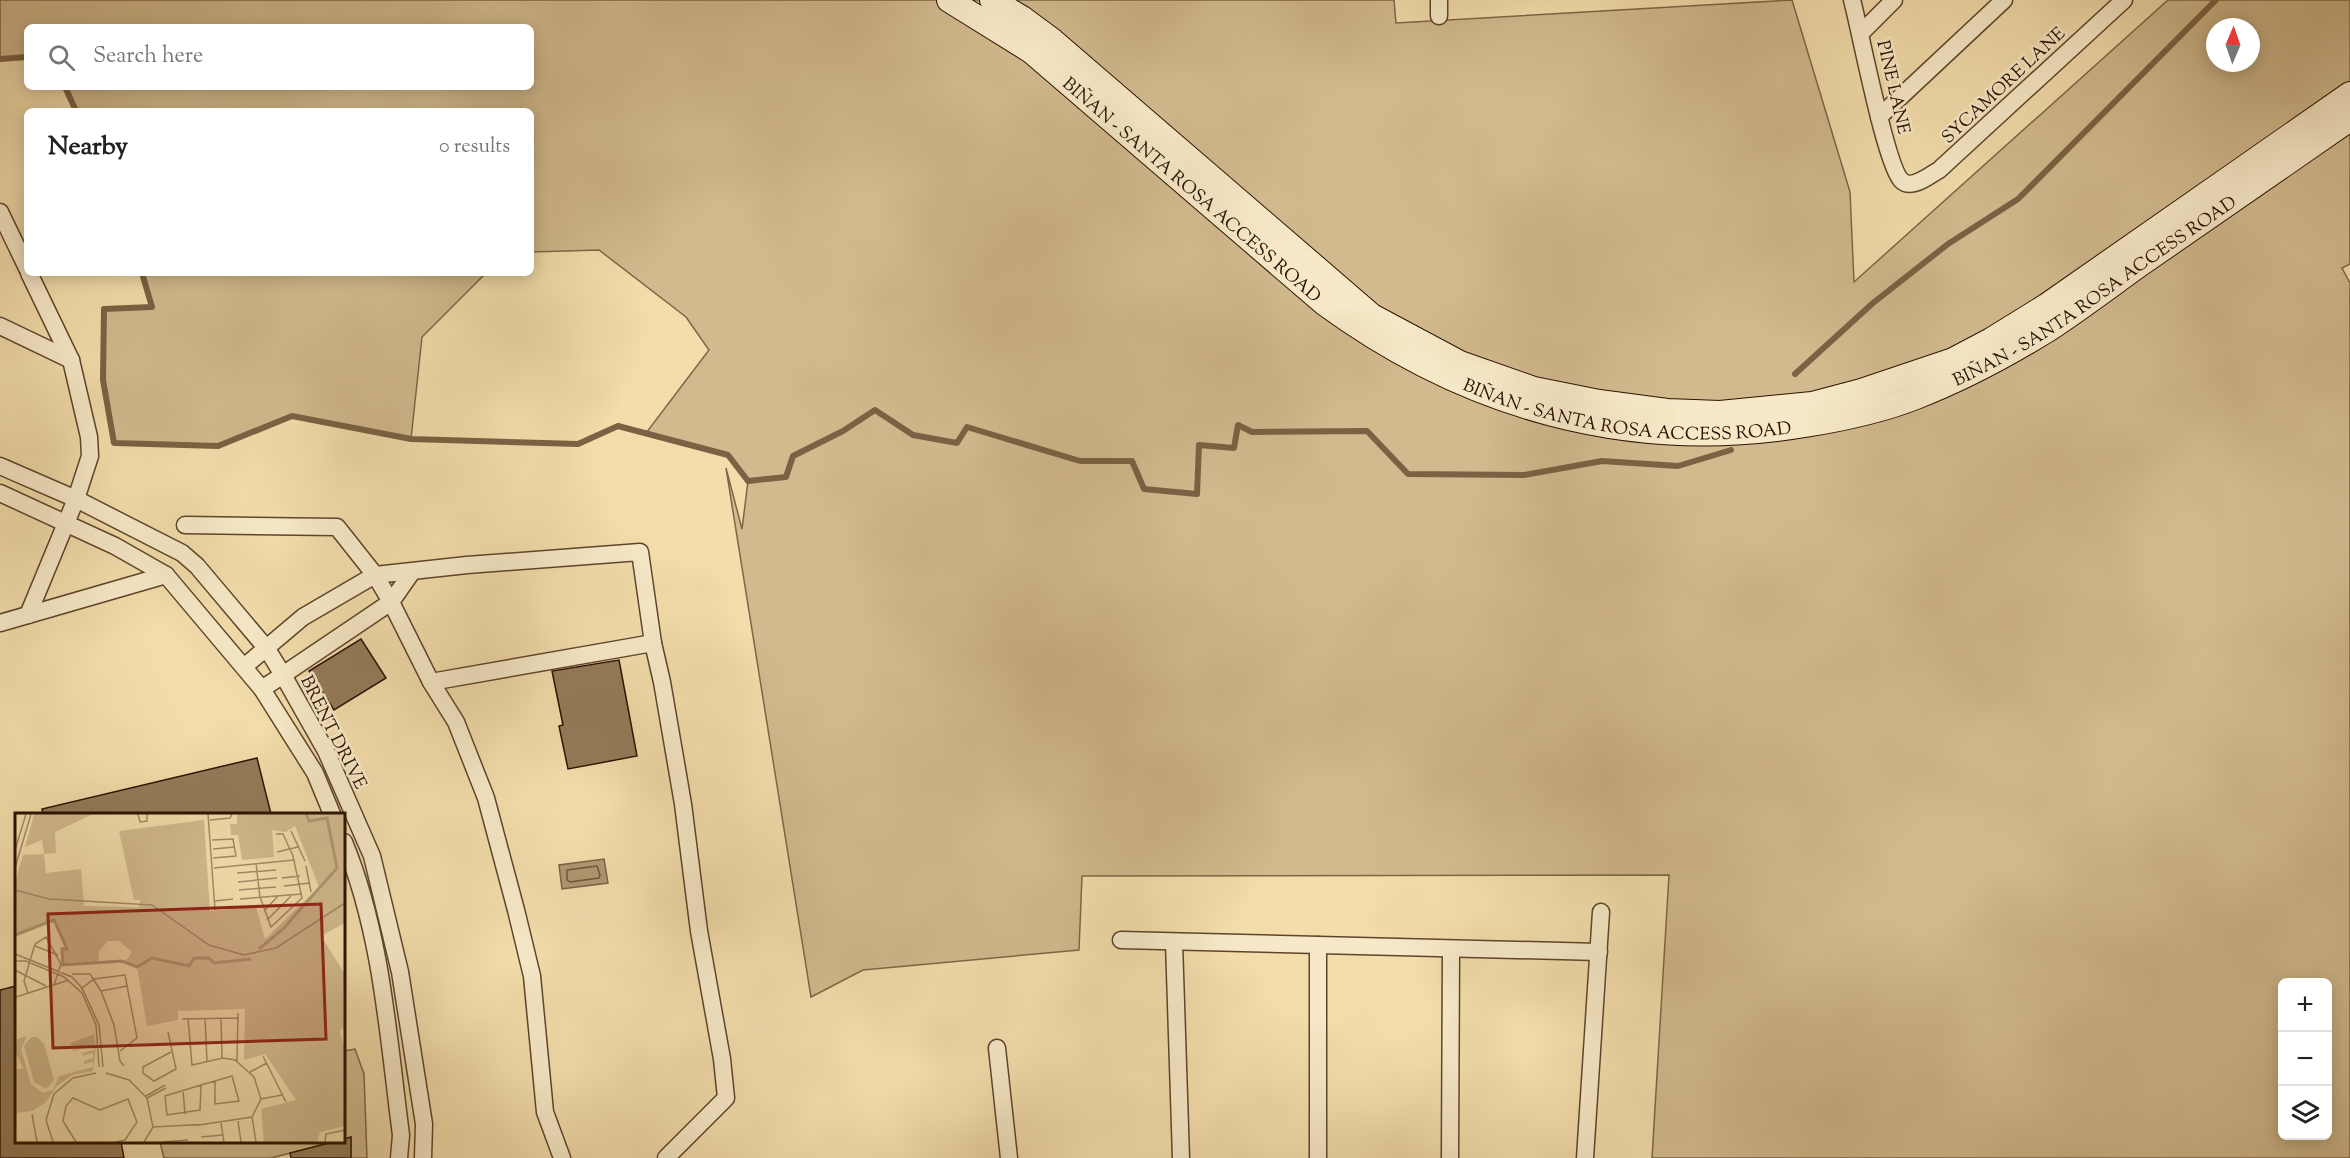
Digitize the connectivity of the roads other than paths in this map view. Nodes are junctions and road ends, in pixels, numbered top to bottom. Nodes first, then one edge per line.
1 (949, 0) edge
2 (992, 0) edge
3 (1852, 0) edge
4 (1894, 0) edge
5 (2004, 0) edge
6 (2124, 0) edge
7 (1861, 33) junction
8 (2350, 94) edge
9 (1879, 117) junction
10 (2350, 119) edge
11 (2253, 175) junction
12 (1901, 181) joint
13 (0, 212) edge
14 (24, 262) edge
15 (30, 276) edge
16 (1326, 291) junction
17 (0, 326) edge
18 (71, 360) junction
19 (0, 466) edge
20 (0, 493) edge
21 (76, 499) junction
22 (66, 523) junction
23 (185, 525) dead end
24 (412, 572) junction
25 (166, 575) junction
26 (375, 575) junction
27 (391, 602) junction
28 (28, 615) junction
29 (0, 623) edge
30 (652, 643) junction
31 (267, 650) junction
32 (244, 666) junction
33 (283, 675) junction
34 (431, 682) junction
35 (262, 689) junction
36 (332, 813) edge
37 (345, 845) edge
38 (1601, 912) dead end
39 (1120, 940) dead end
40 (1174, 942) junction
41 (1318, 945) junction
42 (1451, 949) junction
43 (1599, 952) junction
44 (400, 972) junction
45 (380, 973) junction
46 (997, 1048) dead end
47 (399, 1158) edge
48 (423, 1158) edge
49 (562, 1158) edge
50 (666, 1158) edge
51 (1009, 1158) edge
52 (1181, 1158) edge
53 (1318, 1158) edge
54 (1450, 1158) edge
55 (1586, 1158) edge

1 - 16 main road, BIÑAN - SANTA ROSA ACCESS ROAD
2 - 16 main road, BIÑAN - SANTA ROSA ACCESS ROAD
3 - 7 street, PINE LANE
4 - 7 street
5 - 9 street
6 - 12 street, SYCAMORE LANE
7 - 9 street, PINE LANE
8 - 11 main road, BIÑAN - SANTA ROSA ACCESS ROAD
9 - 12 street, PINE LANE
10 - 11 main road, BIÑAN - SANTA ROSA ACCESS ROAD
11 - 16 main road, BIÑAN - SANTA ROSA ACCESS ROAD
13 - 14 street
15 - 18 street
17 - 18 street
18 - 21 street
19 - 21 street, BRENT DRIVE
20 - 22 street, BRENT DRIVE
21 - 22 street
21 - 31 street, BRENT DRIVE
22 - 25 street, BRENT DRIVE
22 - 28 street
23 - 26 street
24 - 26 street
24 - 27 street
24 - 30 street
25 - 28 street
25 - 32 street, BRENT DRIVE
26 - 27 street
26 - 31 street
27 - 33 street
27 - 34 street
28 - 29 street
30 - 34 street
30 - 50 street
31 - 32 street
31 - 33 street, BRENT DRIVE
32 - 35 street, BRENT DRIVE
33 - 35 street
33 - 44 street, BRENT DRIVE
34 - 49 street
35 - 36 street, BRENT DRIVE
37 - 45 street
38 - 43 street
39 - 40 street
40 - 41 street
40 - 52 street
41 - 42 street
41 - 53 street
42 - 43 street
42 - 54 street
43 - 55 street
44 - 45 street
44 - 48 street, BRENT DRIVE
45 - 47 street
46 - 51 street

